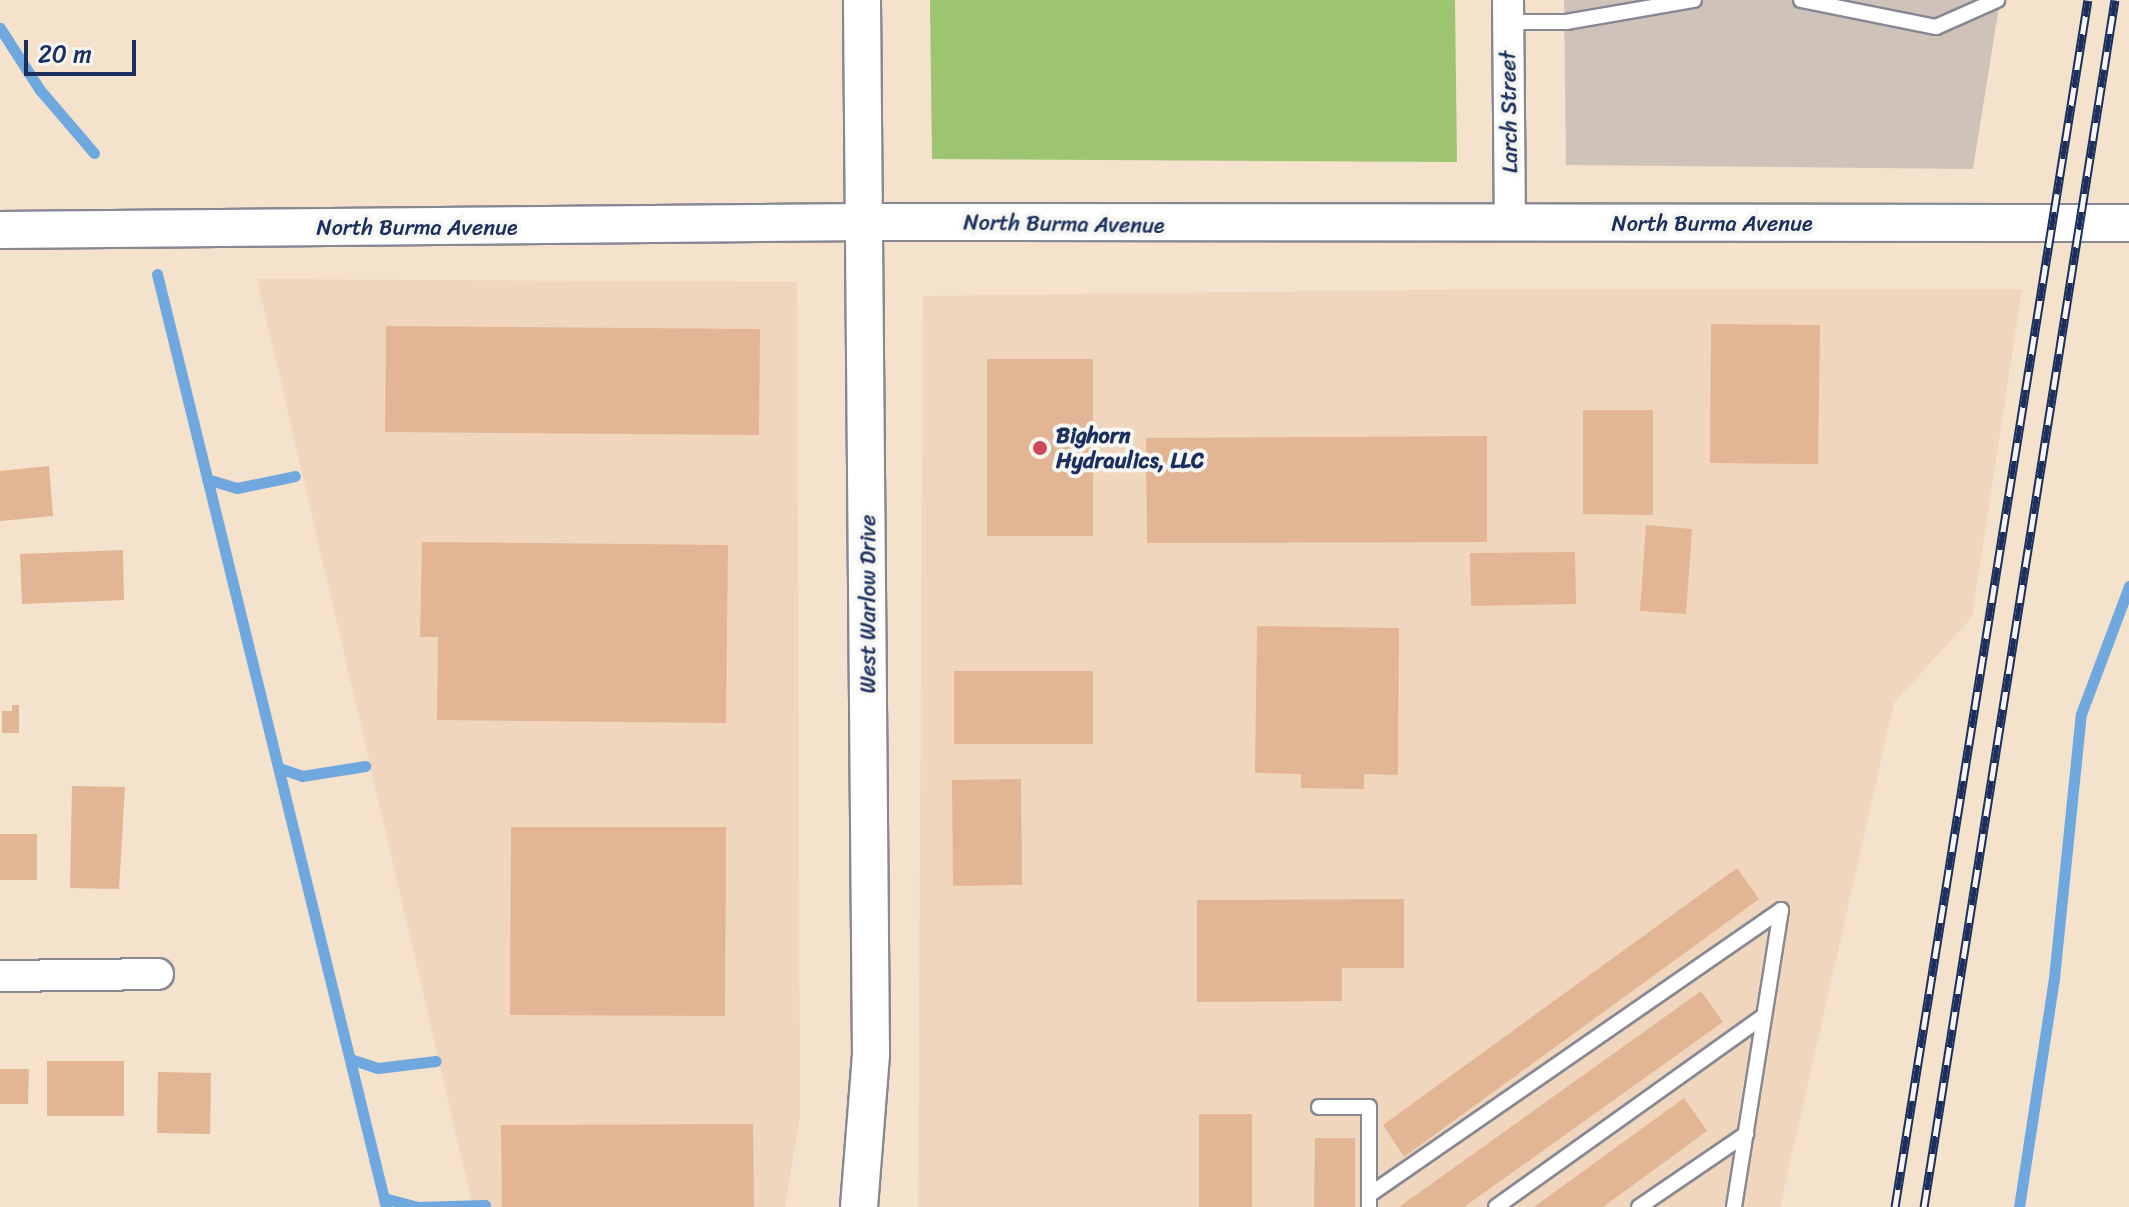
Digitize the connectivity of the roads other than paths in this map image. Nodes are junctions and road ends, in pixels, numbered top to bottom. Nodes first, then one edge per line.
1 (862, 0) edge
2 (1694, 0) edge
3 (1801, 0) edge
4 (1997, 0) edge
5 (1508, 11) edge
6 (866, 222) junction
7 (2129, 223) edge
8 (1510, 225) junction
9 (0, 230) edge
10 (158, 974) dead end
11 (0, 976) edge
12 (1764, 1016) junction
13 (1319, 1107) dead end
14 (1746, 1134) junction
15 (1369, 1201) edge
16 (859, 1207) edge
17 (1496, 1207) edge
18 (1639, 1207) edge
19 (1734, 1207) edge

1 - 6 street, West Warlow Drive
2 - 5 lane
3 - 4 lane
5 - 8 street, Larch Street
6 - 8 street, North Burma Avenue
6 - 9 street, North Burma Avenue
6 - 16 street, West Warlow Drive
7 - 8 street, North Burma Avenue
10 - 11 street
12 - 14 lane
12 - 15 lane
12 - 17 lane
13 - 15 lane
14 - 18 lane
14 - 19 lane

